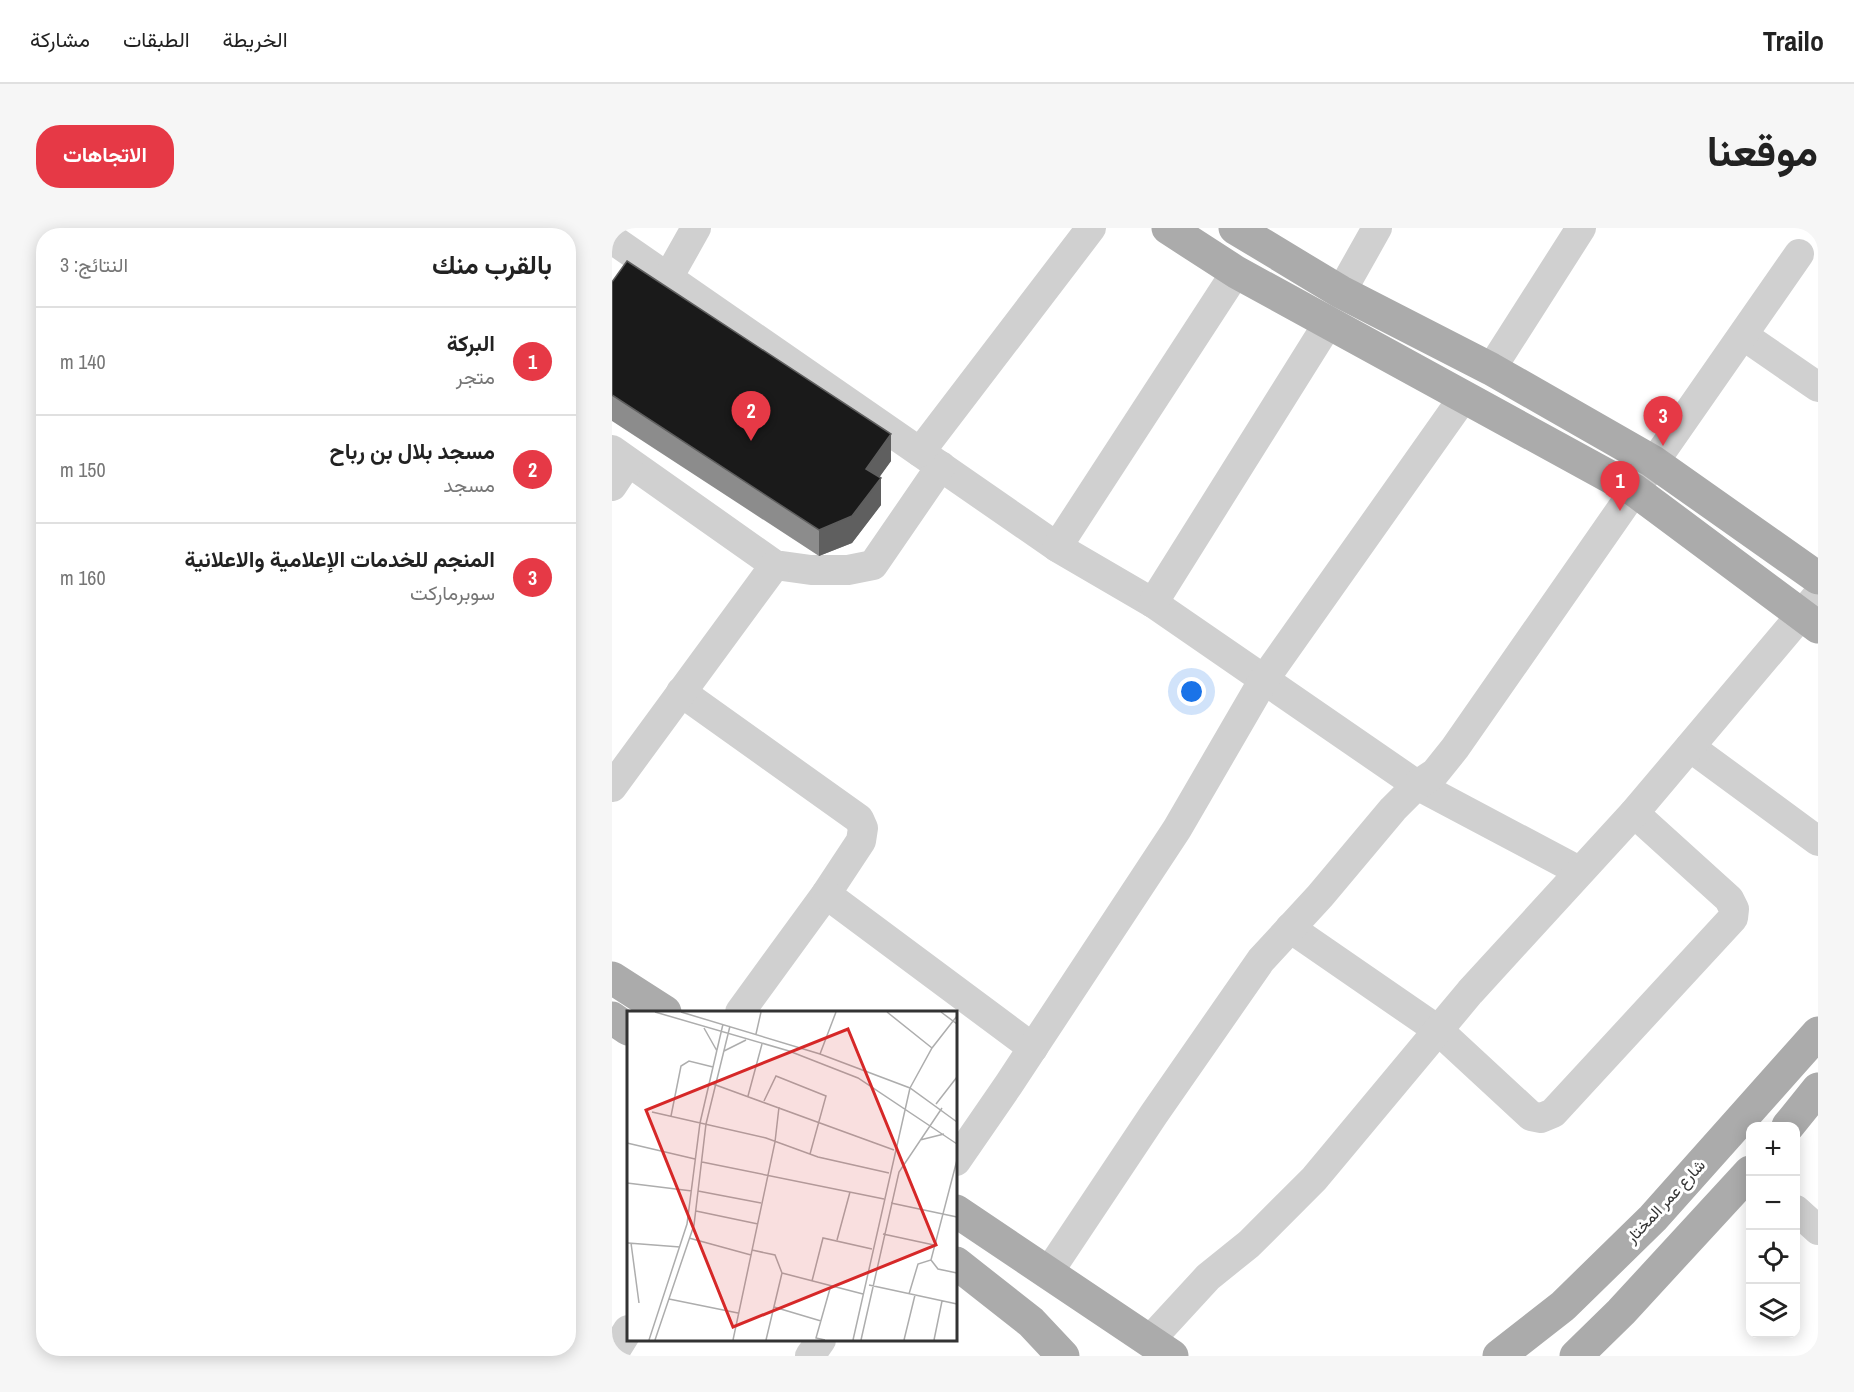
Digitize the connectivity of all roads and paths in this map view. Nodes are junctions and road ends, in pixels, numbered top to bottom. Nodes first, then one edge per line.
1 (696, 228) edge
2 (1091, 228) edge
3 (1168, 228) edge
4 (1235, 228) edge
5 (1377, 228) edge
6 (1581, 228) edge
7 (612, 239) edge
8 (1799, 254) dead end
9 (1236, 272) junction
10 (669, 276) junction
11 (1341, 292) junction
12 (1329, 322) junction
13 (1744, 336) junction
14 (1491, 369) junction
15 (1818, 387) edge
16 (1463, 398) junction
17 (931, 459) junction
18 (1652, 461) junction
19 (618, 466) edge
20 (1634, 490) junction
21 (1056, 547) junction
22 (775, 565) junction
23 (1818, 578) edge
24 (1153, 603) junction
25 (1812, 612) edge
26 (1263, 681) junction
27 (681, 692) junction
28 (1690, 747) junction
29 (614, 778) edge
30 (1417, 785) junction
31 (1634, 813) junction
32 (1818, 841) edge
33 (1579, 871) junction
34 (826, 894) junction
35 (1290, 928) junction
36 (612, 978) edge
37 (663, 1011) edge
38 (741, 1011) edge
39 (612, 1018) edge
40 (627, 1028) edge
41 (1438, 1030) junction
42 (1818, 1033) edge
43 (1033, 1048) junction
44 (1818, 1089) edge
45 (1791, 1122) edge
46 (957, 1160) edge
47 (1746, 1176) edge
48 (957, 1212) edge
49 (1800, 1214) edge
50 (1818, 1230) edge
51 (957, 1264) edge
52 (1048, 1272) junction
53 (821, 1341) edge
54 (1161, 1348) edge
55 (810, 1356) edge
56 (1063, 1356) edge
57 (1499, 1356) edge
58 (1576, 1356) edge

1 - 10 street
2 - 17 street
3 - 9 main road
4 - 11 main road
5 - 11 street
6 - 14 street
7 - 10 street
8 - 13 street
9 - 12 main road
9 - 21 street
10 - 17 street
11 - 14 main road
12 - 16 main road
12 - 24 street
13 - 15 street
13 - 18 street
14 - 18 main road
16 - 20 main road
16 - 26 street
17 - 21 street
17 - 22 street
18 - 20 street
18 - 23 main road
19 - 22 street
20 - 25 main road
20 - 30 street
21 - 24 street
22 - 27 street
24 - 26 street
25 - 28 street
26 - 30 street
26 - 43 street
27 - 29 street
27 - 34 street
28 - 31 street
28 - 32 street
30 - 33 street
30 - 35 street
31 - 33 street
31 - 41 street
33 - 41 street
34 - 38 street
34 - 43 street
35 - 41 street
35 - 52 street
36 - 37 main road
39 - 40 main road
41 - 54 street
42 - 57 main road, شارع عمر المختار
43 - 46 street
44 - 45 main road
47 - 58 main road
48 - 52 main road
49 - 50 street
51 - 56 main road
52 - 54 main road
53 - 55 street

